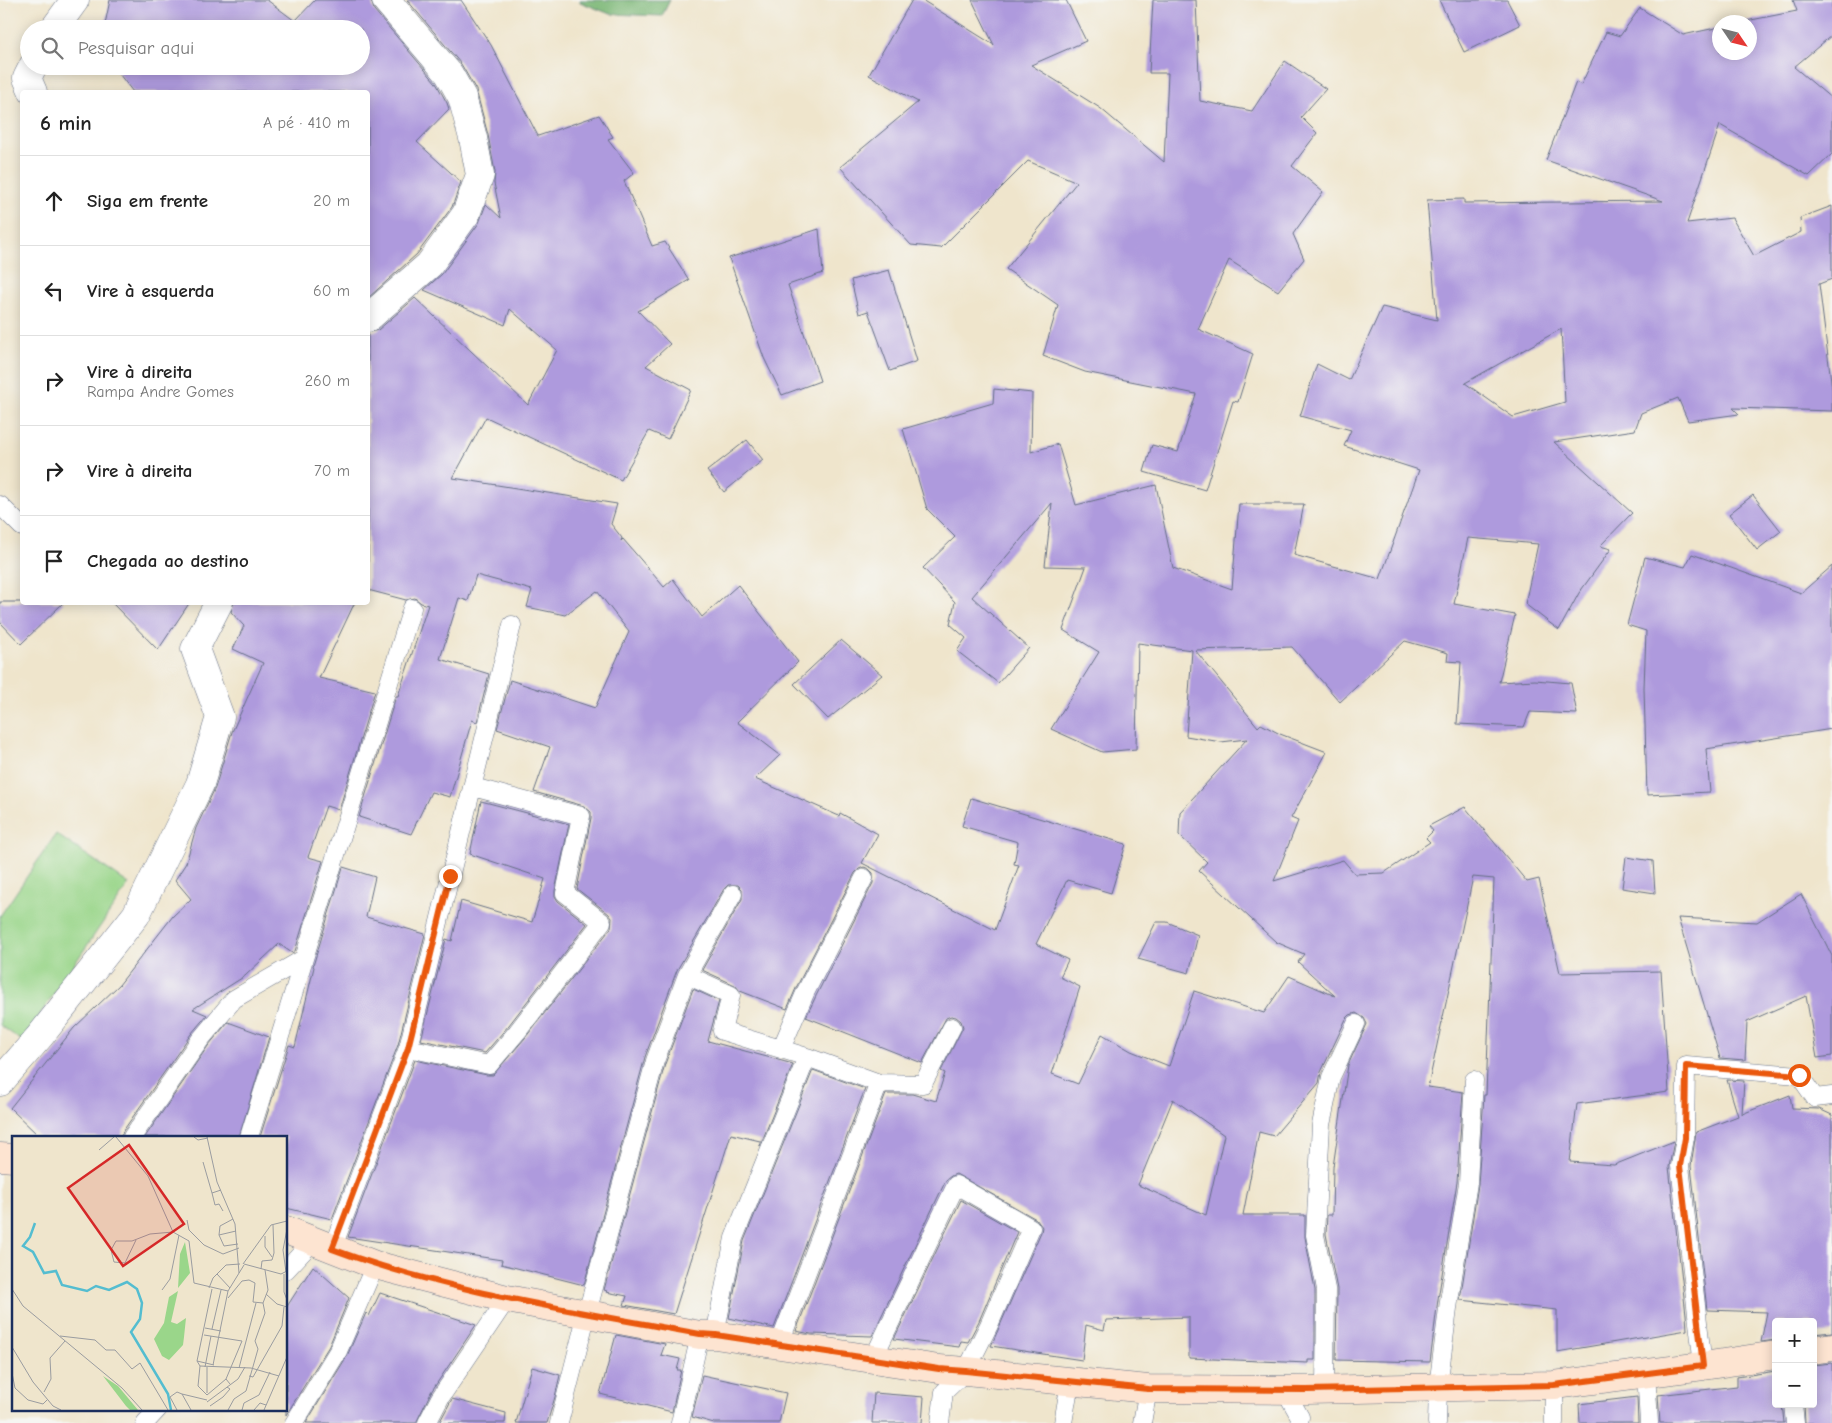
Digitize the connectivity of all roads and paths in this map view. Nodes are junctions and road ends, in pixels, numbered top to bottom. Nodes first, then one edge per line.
1 (76, 0) edge
2 (386, 0) edge
3 (61, 20) edge
4 (29, 75) edge
5 (32, 90) edge
6 (370, 316) edge
7 (0, 505) edge
8 (20, 525) edge
9 (218, 605) edge
10 (412, 608) dead end
11 (512, 625) dead end
12 (472, 787) junction
13 (864, 878) dead end
14 (733, 894) dead end
15 (303, 959) junction
16 (687, 975) junction
17 (1356, 1024) dead end
18 (952, 1027) dead end
19 (408, 1048) junction
20 (781, 1049) junction
21 (807, 1057) junction
22 (1474, 1080) dead end
23 (0, 1082) edge
24 (879, 1083) junction
25 (1832, 1096) edge
26 (133, 1136) edge
27 (249, 1136) edge
28 (288, 1231) edge
29 (323, 1245) junction
30 (374, 1265) junction
31 (288, 1269) edge
32 (508, 1300) junction
33 (586, 1313) junction
34 (708, 1335) junction
35 (779, 1345) junction
36 (1832, 1347) edge
37 (1817, 1349) edge
38 (1772, 1356) edge
39 (873, 1359) junction
40 (1703, 1366) junction
41 (966, 1371) junction
42 (1646, 1372) junction
43 (1070, 1382) junction
44 (1554, 1385) junction
45 (1438, 1387) junction
46 (1148, 1389) junction
47 (1325, 1389) junction
48 (1285, 1390) junction
49 (1793, 1408) edge
50 (157, 1410) edge
51 (145, 1423) edge
52 (294, 1423) edge
53 (427, 1423) edge
54 (559, 1423) edge
55 (680, 1423) edge
56 (940, 1423) edge
57 (1063, 1423) edge
58 (1142, 1423) edge
59 (1299, 1423) edge
60 (1436, 1423) edge
61 (1554, 1423) edge
62 (1649, 1423) edge
63 (1795, 1423) edge

1 - 3 street
2 - 6 street
4 - 5 street
7 - 8 lane
9 - 23 street
10 - 15 lane
11 - 12 lane
12 - 19 lane
12 - 19 lane
13 - 20 lane
14 - 16 lane
15 - 26 lane
15 - 27 lane
16 - 20 lane
16 - 33 lane
17 - 47 lane
18 - 24 lane
19 - 29 lane
20 - 21 lane
21 - 24 lane
21 - 34 lane
22 - 45 lane
24 - 35 lane
25 - 40 lane
28 - 29 street
29 - 30 street
29 - 31 lane
30 - 32 street
30 - 52 lane
32 - 33 street
32 - 53 lane
33 - 34 street
33 - 54 lane
34 - 35 street
34 - 55 lane
35 - 39 street
36 - 37 street
38 - 40 street
39 - 41 street
39 - 41 lane
40 - 42 street
41 - 43 street
41 - 56 lane
42 - 44 street
42 - 62 lane
43 - 46 street
43 - 57 lane
44 - 45 street
44 - 61 lane
45 - 47 street
45 - 60 lane
46 - 48 street
46 - 58 lane
47 - 48 street
48 - 59 lane
49 - 63 lane
50 - 51 lane

